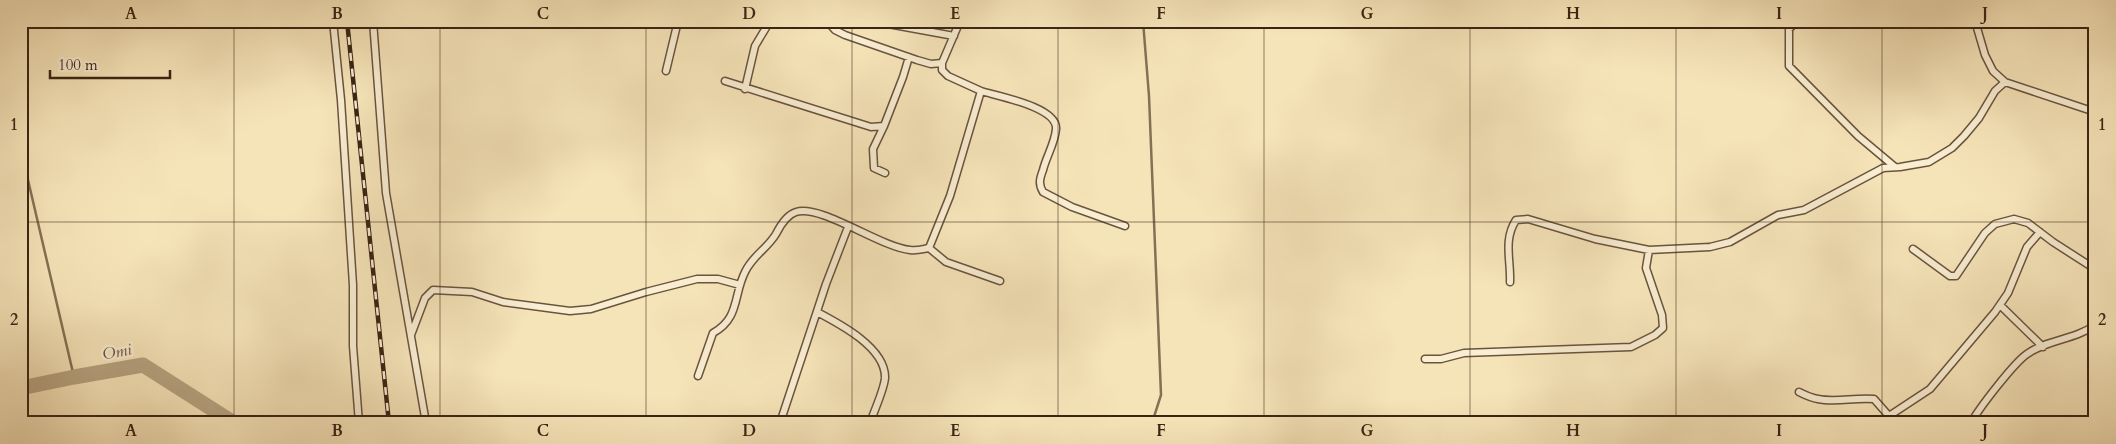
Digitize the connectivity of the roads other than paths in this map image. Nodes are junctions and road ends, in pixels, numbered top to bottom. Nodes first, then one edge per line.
1 (333, 21) edge
2 (373, 21) edge
3 (678, 21) edge
4 (770, 21) edge
5 (827, 21) edge
6 (872, 21) edge
7 (960, 21) edge
8 (1797, 21) edge
9 (1974, 21) edge
10 (954, 36) junction
11 (909, 57) junction
12 (942, 63) junction
13 (666, 71) dead end
14 (725, 81) dead end
15 (2005, 82) junction
16 (745, 89) junction
17 (981, 90) junction
18 (2095, 112) edge
19 (884, 126) junction
20 (1895, 167) junction
21 (885, 173) dead end
22 (1125, 226) dead end
23 (848, 227) junction
24 (2040, 232) junction
25 (929, 248) junction
26 (1914, 249) dead end
27 (1649, 250) junction
28 (2095, 269) edge
29 (1000, 281) dead end
30 (1510, 282) dead end
31 (740, 285) junction
32 (2000, 305) junction
33 (817, 312) junction
34 (2095, 325) edge
35 (410, 337) junction
36 (2043, 347) junction
37 (1425, 359) dead end
38 (698, 376) dead end
39 (1798, 392) dead end
40 (1889, 416) junction
41 (359, 423) edge
42 (426, 423) edge
43 (780, 423) edge
44 (870, 423) edge
45 (1892, 423) edge
46 (1971, 423) edge

1 - 41 street
2 - 35 street
3 - 13 street
4 - 16 street
5 - 11 street
6 - 10 street
7 - 10 street
8 - 20 street
9 - 15 street
10 - 12 street
11 - 12 street
11 - 19 street
12 - 17 street
14 - 16 street
15 - 18 street
15 - 20 street
16 - 19 street
17 - 22 street
17 - 25 street
19 - 21 street
20 - 27 street
23 - 25 street
23 - 31 street
23 - 33 street
24 - 26 street
24 - 28 street
24 - 32 street
25 - 29 street
27 - 30 street
27 - 37 street
31 - 35 street
31 - 38 street
32 - 36 street
32 - 40 street
33 - 43 street
33 - 44 street
34 - 36 street
35 - 42 street
36 - 46 street
39 - 40 street
40 - 45 street

